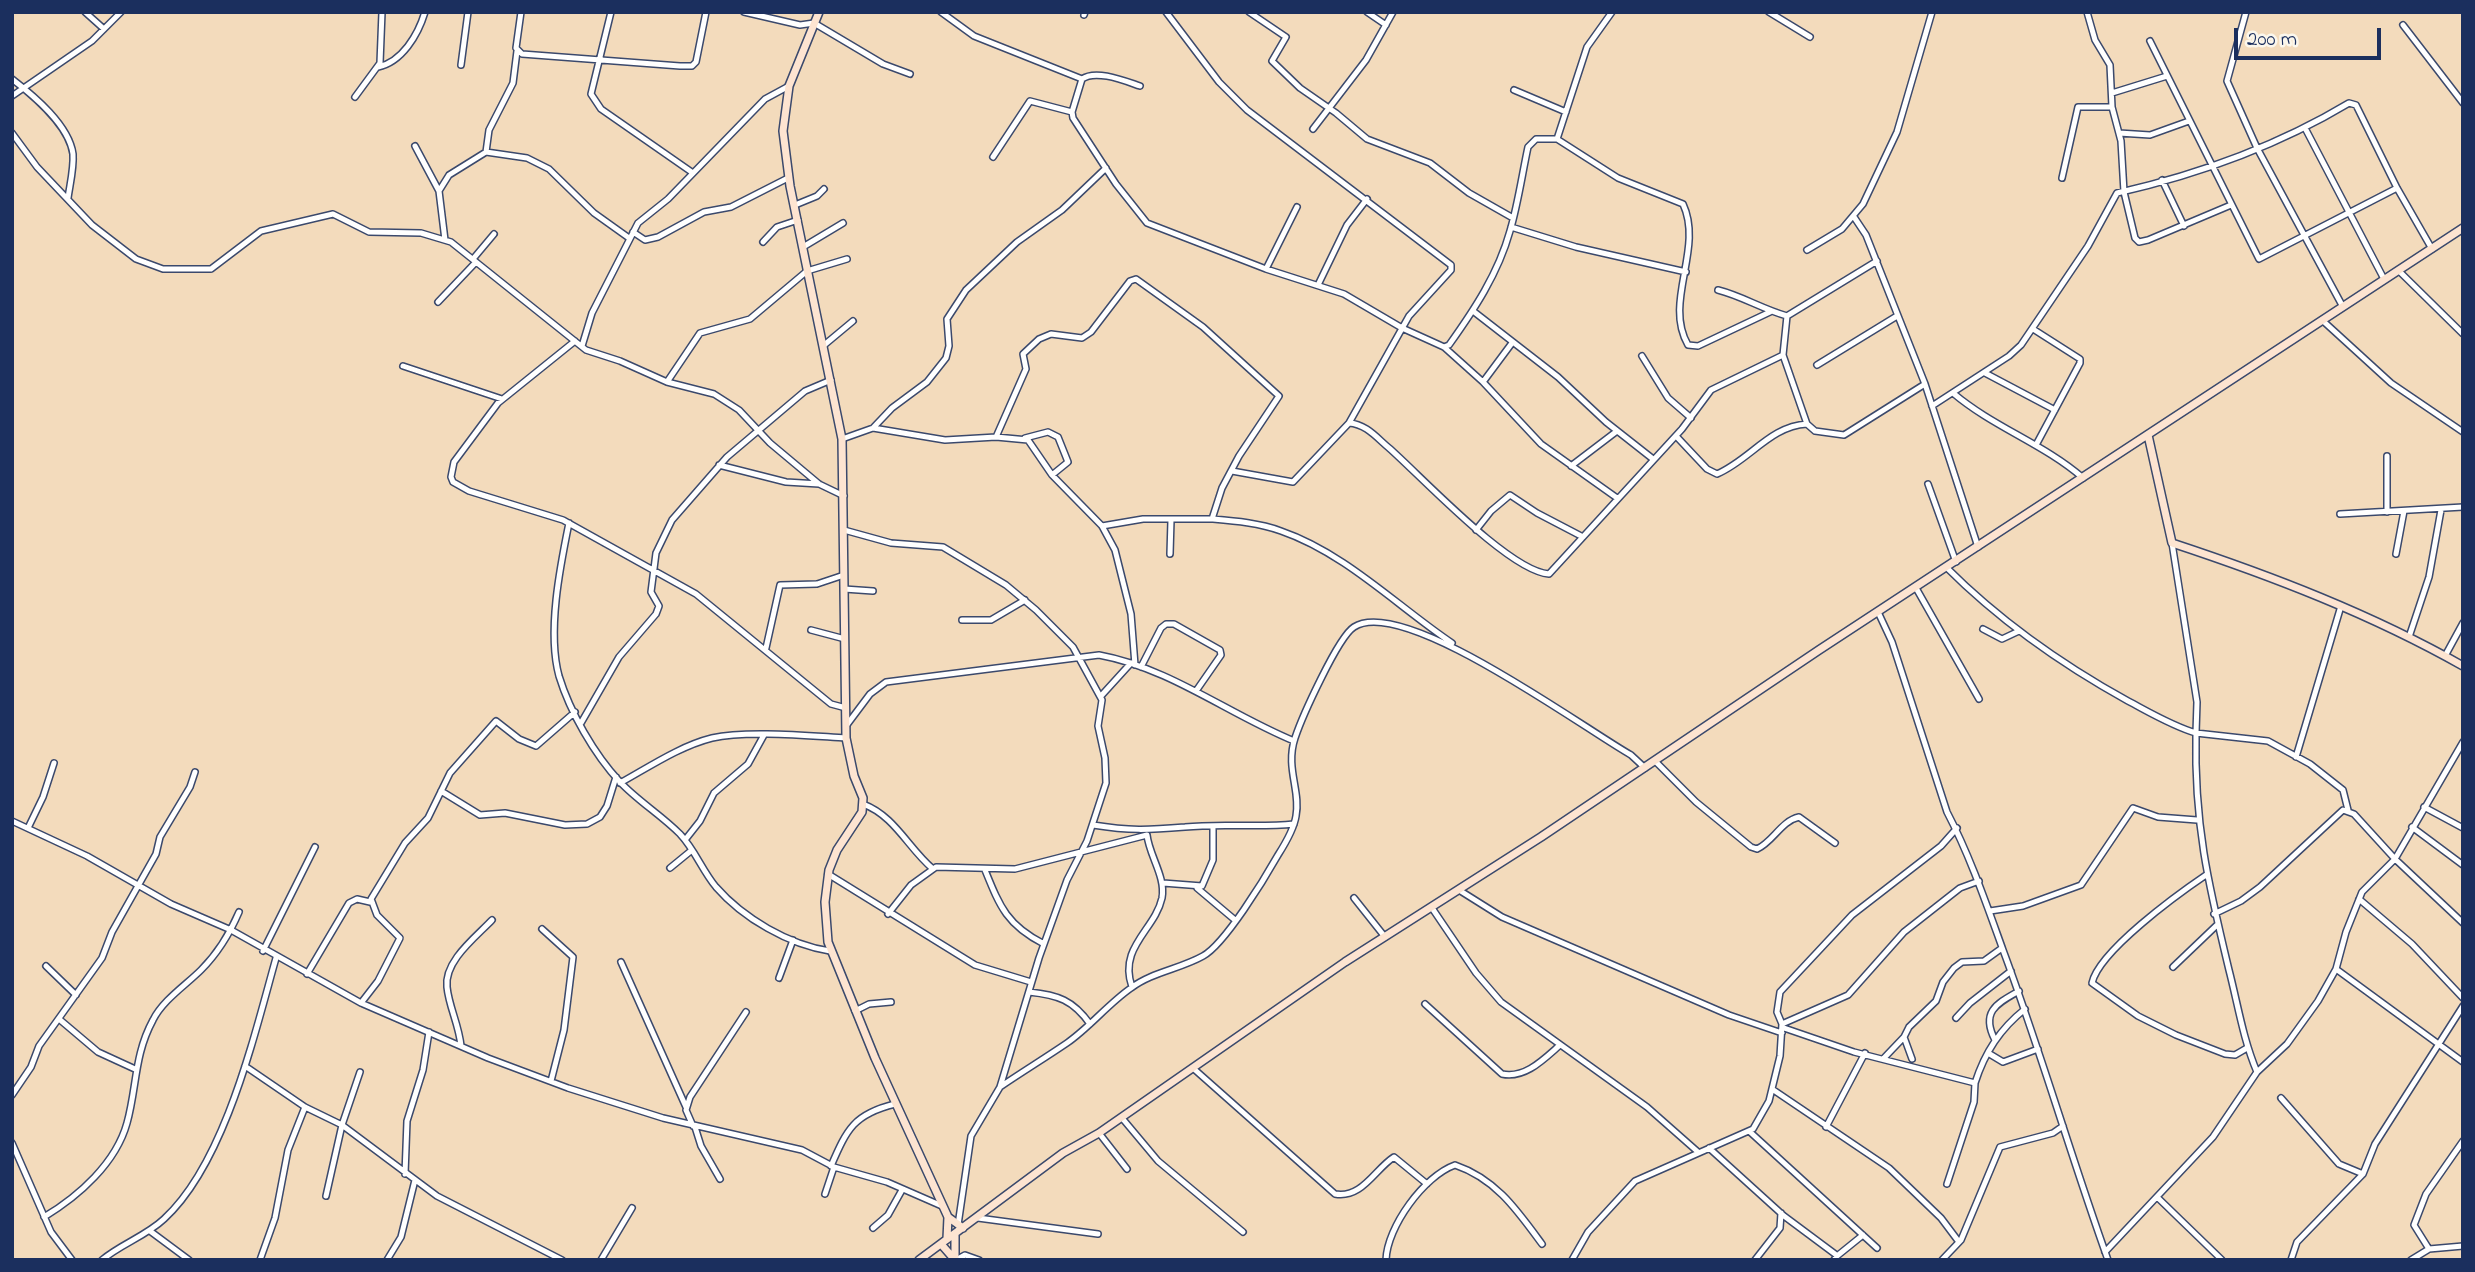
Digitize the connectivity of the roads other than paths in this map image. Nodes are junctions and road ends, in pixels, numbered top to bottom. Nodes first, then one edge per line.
1 (85, 12) edge
2 (121, 12) edge
3 (382, 12) edge
4 (425, 12) edge
5 (468, 12) edge
6 (521, 12) edge
7 (611, 12) edge
8 (706, 12) edge
9 (744, 12) edge
10 (819, 12) edge
11 (941, 12) edge
12 (1166, 12) edge
13 (1248, 12) edge
14 (1367, 12) edge
15 (1393, 12) edge
16 (1612, 12) edge
17 (1769, 12) edge
18 (1932, 12) edge
19 (2087, 12) edge
20 (2246, 12) edge
21 (814, 23) junction
22 (800, 25) junction
23 (1386, 25) junction
24 (2403, 25) dead end
25 (104, 29) junction
26 (807, 37) junction
27 (1810, 37) dead end
28 (2150, 41) dead end
29 (517, 51) junction
30 (601, 59) junction
31 (461, 65) dead end
32 (378, 66) junction
33 (910, 74) dead end
34 (2167, 76) junction
35 (12, 79) edge
36 (1082, 79) junction
37 (789, 86) junction
38 (1140, 86) dead end
39 (24, 88) junction
40 (1514, 90) dead end
41 (2112, 93) junction
42 (12, 96) edge
43 (355, 97) dead end
44 (2463, 103) edge
45 (2112, 107) junction
46 (1330, 108) junction
47 (1072, 111) junction
48 (1566, 112) junction
49 (2189, 121) junction
50 (2305, 128) junction
51 (1313, 129) dead end
52 (12, 133) edge
53 (2119, 133) junction
54 (1557, 139) junction
55 (415, 146) dead end
56 (2257, 148) junction
57 (486, 152) junction
58 (993, 157) dead end
59 (2212, 165) junction
60 (1105, 168) junction
61 (693, 173) junction
62 (788, 178) junction
63 (2062, 178) dead end
64 (2162, 180) junction
65 (2397, 188) junction
66 (824, 189) dead end
67 (439, 191) junction
68 (2123, 192) junction
69 (68, 198) junction
70 (1367, 198) junction
71 (794, 205) junction
72 (2231, 205) junction
73 (1297, 207) dead end
74 (2350, 212) junction
75 (1854, 217) junction
76 (1513, 218) junction
77 (798, 220) junction
78 (843, 223) dead end
79 (2185, 226) junction
80 (1511, 227) junction
81 (2463, 228) edge
82 (494, 233) dead end
83 (631, 235) junction
84 (2304, 237) junction
85 (445, 240) junction
86 (763, 242) dead end
87 (803, 247) junction
88 (2432, 249) junction
89 (1807, 250) dead end
90 (847, 259) dead end
91 (475, 261) junction
92 (1877, 261) junction
93 (1266, 269) junction
94 (807, 271) junction
95 (2399, 271) junction
96 (1686, 272) junction
97 (2384, 279) junction
98 (1318, 285) junction
99 (1718, 290) dead end
100 (438, 302) dead end
101 (2343, 307) junction
102 (1473, 311) junction
103 (1770, 312) junction
104 (1787, 316) junction
105 (1897, 316) junction
106 (853, 320) dead end
107 (2322, 320) junction
108 (1402, 328) junction
109 (2033, 329) junction
110 (2463, 334) edge
111 (575, 341) junction
112 (1512, 343) junction
113 (582, 346) junction
114 (823, 346) junction
115 (1444, 348) junction
116 (1783, 355) junction
117 (1642, 356) dead end
118 (1817, 365) dead end
119 (403, 366) dead end
120 (1985, 373) junction
121 (831, 380) junction
122 (667, 382) junction
123 (1483, 382) junction
124 (1925, 384) junction
125 (1953, 393) junction
126 (502, 399) junction
127 (1931, 406) junction
128 (2055, 410) junction
129 (1690, 418) junction
130 (1349, 423) junction
131 (1807, 424) junction
132 (873, 428) junction
133 (759, 430) junction
134 (1617, 431) junction
135 (2463, 432) edge
136 (2148, 435) junction
137 (996, 436) junction
138 (1676, 436) junction
139 (1025, 438) junction
140 (842, 439) junction
141 (2036, 445) junction
142 (2387, 456) dead end
143 (1653, 459) junction
144 (719, 465) junction
145 (1571, 466) junction
146 (1232, 471) junction
147 (1052, 475) junction
148 (2083, 478) junction
149 (819, 484) junction
150 (1928, 484) dead end
151 (844, 496) junction
152 (1617, 498) junction
153 (2463, 507) edge
154 (2441, 510) junction
155 (2404, 511) junction
156 (2387, 512) junction
157 (2340, 514) dead end
158 (1212, 519) junction
159 (1171, 520) junction
160 (569, 523) junction
161 (1102, 526) junction
162 (844, 530) junction
163 (1476, 530) junction
164 (1583, 537) junction
165 (2172, 543) junction
166 (1979, 547) junction
167 (1170, 554) dead end
168 (2396, 554) dead end
169 (1956, 562) junction
170 (1946, 567) junction
171 (654, 571) junction
172 (844, 575) junction
173 (830, 581) junction
174 (844, 587) junction
175 (1916, 588) junction
176 (873, 591) dead end
177 (1025, 600) junction
178 (2341, 606) junction
179 (1878, 612) junction
180 (962, 620) dead end
181 (2463, 623) edge
182 (1983, 629) dead end
183 (811, 630) dead end
184 (2019, 631) junction
185 (2409, 637) junction
186 (845, 639) junction
187 (766, 648) junction
188 (1464, 650) junction
189 (1080, 656) junction
190 (2445, 656) junction
191 (1136, 665) junction
192 (2463, 666) edge
193 (1196, 691) junction
194 (1101, 696) junction
195 (1979, 699) dead end
196 (846, 708) junction
197 (575, 712) junction
198 (581, 723) junction
199 (846, 726) junction
200 (2196, 733) junction
201 (764, 735) junction
202 (846, 738) junction
203 (1294, 741) junction
204 (2463, 742) edge
205 (2296, 757) junction
206 (2455, 757) junction
207 (1655, 761) junction
208 (2463, 761) edge
209 (54, 763) dead end
210 (1645, 768) junction
211 (195, 772) dead end
212 (618, 780) junction
213 (441, 791) junction
214 (863, 804) junction
215 (2424, 807) junction
216 (2348, 810) junction
217 (2197, 820) junction
218 (12, 821) edge
219 (1294, 824) junction
220 (1093, 825) junction
221 (1213, 827) junction
222 (2412, 827) junction
223 (28, 828) junction
224 (1957, 828) junction
225 (2463, 828) edge
226 (1147, 834) junction
227 (685, 840) junction
228 (1835, 843) dead end
229 (315, 847) dead end
230 (692, 849) junction
231 (1084, 850) junction
232 (2395, 859) junction
233 (2463, 865) edge
234 (670, 868) dead end
235 (933, 869) junction
236 (985, 870) junction
237 (828, 874) junction
238 (2206, 875) junction
239 (1979, 881) junction
240 (1163, 883) junction
241 (138, 884) junction
242 (1197, 888) junction
243 (1460, 890) junction
244 (1354, 898) dead end
245 (2359, 900) junction
246 (370, 902) junction
247 (1432, 908) junction
248 (1990, 911) junction
249 (239, 912) dead end
250 (888, 914) junction
251 (2214, 914) junction
252 (492, 920) dead end
253 (1235, 920) junction
254 (2463, 923) edge
255 (2218, 924) junction
256 (542, 929) dead end
257 (231, 930) junction
258 (1385, 937) junction
259 (793, 940) junction
260 (1044, 944) junction
261 (2002, 948) junction
262 (263, 951) junction
263 (830, 951) junction
264 (276, 958) junction
265 (621, 962) dead end
266 (46, 967) dead end
267 (2173, 967) dead end
268 (2336, 969) junction
269 (2011, 971) junction
270 (307, 974) junction
271 (779, 978) dead end
272 (1031, 982) junction
273 (1132, 987) junction
274 (2019, 991) junction
275 (1029, 992) junction
276 (76, 995) junction
277 (2463, 998) edge
278 (891, 1002) dead end
279 (361, 1003) junction
280 (1425, 1003) dead end
281 (2463, 1006) edge
282 (2025, 1009) junction
283 (855, 1011) junction
284 (746, 1013) dead end
285 (1956, 1018) dead end
286 (59, 1019) junction
287 (1090, 1024) junction
288 (1783, 1028) junction
289 (429, 1032) junction
290 (1904, 1037) junction
291 (1995, 1040) junction
292 (1560, 1045) junction
293 (2437, 1045) junction
294 (461, 1046) junction
295 (2247, 1048) junction
296 (2038, 1049) junction
297 (1865, 1053) junction
298 (1988, 1053) junction
299 (1884, 1058) junction
300 (1912, 1059) dead end
301 (2463, 1062) edge
302 (246, 1066) junction
303 (135, 1069) junction
304 (1194, 1069) junction
305 (360, 1072) dead end
306 (2258, 1072) junction
307 (551, 1081) junction
308 (1975, 1083) junction
309 (1000, 1087) junction
310 (1772, 1089) junction
311 (12, 1095) edge
312 (2281, 1098) dead end
313 (895, 1104) junction
314 (305, 1107) junction
315 (686, 1107) junction
316 (1122, 1118) junction
317 (342, 1125) junction
318 (2063, 1126) junction
319 (694, 1127) junction
320 (1826, 1127) junction
321 (1749, 1131) junction
322 (1100, 1133) junction
323 (2463, 1141) edge
324 (12, 1143) edge
325 (1709, 1148) junction
326 (1698, 1152) junction
327 (832, 1167) junction
328 (1127, 1168) dead end
329 (405, 1174) junction
330 (2363, 1174) junction
331 (720, 1179) dead end
332 (415, 1180) junction
333 (1427, 1184) junction
334 (1947, 1184) dead end
335 (902, 1190) junction
336 (825, 1194) dead end
337 (326, 1196) dead end
338 (2157, 1197) junction
339 (942, 1206) junction
340 (632, 1208) dead end
341 (1780, 1213) junction
342 (44, 1217) junction
343 (947, 1217) junction
344 (978, 1218) junction
345 (961, 1226) junction
346 (873, 1227) dead end
347 (149, 1231) junction
348 (1243, 1232) dead end
349 (1098, 1234) dead end
350 (1863, 1235) junction
351 (948, 1239) junction
352 (1959, 1242) junction
353 (1542, 1244) dead end
354 (2463, 1246) edge
355 (1877, 1248) dead end
356 (2429, 1249) junction
357 (2105, 1252) junction
358 (1836, 1258) edge
359 (72, 1260) edge
360 (102, 1260) edge
361 (189, 1260) edge
362 (260, 1260) edge
363 (387, 1260) edge
364 (562, 1260) edge
365 (601, 1260) edge
366 (919, 1260) edge
367 (955, 1260) edge
368 (979, 1260) edge
369 (1386, 1260) edge
370 (1572, 1260) edge
371 (1755, 1260) edge
372 (1942, 1260) edge
373 (2108, 1260) edge
374 (2222, 1260) edge
375 (2291, 1260) edge
376 (2411, 1260) edge

1 - 25 street
2 - 25 street
3 - 32 street
4 - 32 street
5 - 31 street
6 - 29 street
7 - 30 street
8 - 30 street
9 - 22 street
10 - 21 main road
11 - 36 street
12 - 70 street
13 - 46 street
14 - 23 street
15 - 23 street
16 - 48 street
17 - 27 street
18 - 75 street
19 - 41 street
20 - 56 street
21 - 22 street
21 - 26 main road
21 - 33 street
22 - 26 street
23 - 46 street
24 - 44 street
25 - 39 street
26 - 37 main road
28 - 34 street
29 - 30 street
29 - 57 street
30 - 61 street
32 - 43 street
34 - 41 street
34 - 49 street
35 - 39 street
36 - 38 street
36 - 47 street
37 - 61 street
37 - 62 main road
39 - 42 street
39 - 69 street
40 - 48 street
41 - 45 street
45 - 53 street
45 - 63 street
46 - 51 street
46 - 76 street
47 - 58 street
47 - 60 street
48 - 54 street
49 - 53 street
49 - 59 street
50 - 56 street
50 - 65 street
50 - 74 street
52 - 69 street
53 - 68 street
54 - 76 street
54 - 96 street
55 - 67 street
56 - 59 street
56 - 84 street
57 - 67 street
57 - 83 street
59 - 64 street
59 - 72 street
60 - 93 street
60 - 132 street
61 - 83 street
62 - 71 main road
62 - 83 street
64 - 68 street
64 - 79 street
65 - 74 street
65 - 88 street
66 - 71 street
67 - 85 street
68 - 79 street
68 - 109 street
69 - 85 street
70 - 98 street
70 - 108 street
71 - 77 main road
72 - 79 street
72 - 84 street
73 - 93 street
74 - 84 street
74 - 97 street
75 - 89 street
75 - 92 street
76 - 80 street
77 - 86 street
77 - 87 main road
78 - 87 street
80 - 96 street
80 - 102 street
81 - 88 main road
82 - 91 street
83 - 113 street
84 - 101 street
85 - 91 street
87 - 94 main road
88 - 95 main road
90 - 94 street
91 - 100 street
91 - 111 street
92 - 104 street
92 - 105 street
93 - 98 street
94 - 114 main road
94 - 122 street
95 - 97 main road
95 - 110 street
96 - 103 street
97 - 101 main road
98 - 108 street
99 - 103 street
101 - 107 main road
102 - 112 street
102 - 115 street
103 - 104 street
104 - 116 street
105 - 118 street
105 - 124 street
106 - 114 street
107 - 135 street
107 - 136 main road
108 - 115 street
108 - 130 street
109 - 120 street
109 - 128 street
111 - 113 street
111 - 126 street
112 - 123 street
112 - 134 street
113 - 122 street
114 - 121 main road
115 - 123 street
116 - 129 street
116 - 131 street
117 - 129 street
119 - 126 street
120 - 125 street
120 - 128 street
121 - 133 street
121 - 140 main road
122 - 133 street
123 - 145 street
124 - 127 street
124 - 131 street
125 - 127 street
125 - 141 street
126 - 160 street
127 - 166 street
128 - 141 street
129 - 138 street
130 - 146 street
130 - 163 street
131 - 138 street
132 - 137 street
132 - 140 street
133 - 144 street
133 - 149 street
134 - 143 street
134 - 145 street
136 - 148 main road
136 - 165 main road
137 - 139 street
137 - 146 street
138 - 143 street
139 - 147 street
139 - 147 street
140 - 151 main road
141 - 148 street
142 - 156 street
143 - 152 street
144 - 149 street
144 - 171 street
145 - 152 street
146 - 158 street
147 - 161 street
148 - 166 main road
149 - 151 street
150 - 169 street
151 - 162 main road
152 - 164 street
153 - 154 street
154 - 155 street
154 - 185 street
155 - 156 street
155 - 168 street
156 - 157 street
158 - 159 street
158 - 188 street
159 - 161 street
159 - 167 street
160 - 171 street
160 - 197 street
161 - 191 street
162 - 172 main road
162 - 177 street
163 - 164 street
163 - 164 street
165 - 178 main road
165 - 200 street
166 - 169 main road
169 - 170 main road
170 - 175 main road
170 - 184 street
171 - 187 street
171 - 198 street
172 - 173 street
172 - 174 main road
173 - 174 street
173 - 187 street
174 - 176 street
174 - 186 main road
175 - 179 main road
175 - 195 street
177 - 180 street
177 - 189 street
178 - 185 main road
178 - 205 street
179 - 207 main road
179 - 224 street
181 - 190 street
182 - 184 street
183 - 186 street
184 - 200 street
185 - 190 main road
186 - 196 main road
187 - 196 street
188 - 203 street
188 - 210 street
189 - 191 street
189 - 194 street
189 - 199 street
190 - 192 main road
191 - 193 street
191 - 193 street
191 - 194 street
193 - 203 street
194 - 220 street
196 - 199 main road
197 - 198 street
197 - 213 street
198 - 212 street
199 - 202 main road
200 - 205 street
200 - 217 street
201 - 202 street
201 - 212 street
201 - 227 street
202 - 214 main road
203 - 219 street
204 - 206 street
205 - 216 street
206 - 208 street
206 - 215 street
207 - 210 main road
207 - 228 street
209 - 223 street
210 - 243 main road
211 - 241 street
212 - 213 street
212 - 227 street
213 - 246 street
214 - 235 street
214 - 237 main road
215 - 222 street
215 - 225 street
216 - 232 street
216 - 251 street
217 - 238 street
217 - 248 street
218 - 223 street
219 - 221 street
219 - 253 street
220 - 226 street
220 - 231 street
221 - 226 street
221 - 242 street
222 - 232 street
222 - 233 street
223 - 241 street
224 - 239 street
224 - 288 street
226 - 231 street
226 - 240 street
227 - 230 street
229 - 262 street
230 - 234 street
230 - 259 street
231 - 236 street
231 - 260 street
232 - 245 street
232 - 254 street
235 - 236 street
235 - 250 street
236 - 260 street
237 - 250 street
237 - 263 main road
238 - 251 street
238 - 295 street
239 - 248 street
239 - 288 street
240 - 242 street
240 - 273 street
241 - 257 street
241 - 276 street
242 - 253 street
243 - 247 main road
243 - 288 street
244 - 258 street
245 - 268 street
245 - 277 street
246 - 270 street
246 - 279 street
247 - 258 main road
247 - 292 street
248 - 261 street
249 - 257 street
250 - 272 street
251 - 255 street
252 - 294 street
253 - 273 street
255 - 267 street
255 - 295 street
256 - 307 street
257 - 262 street
257 - 303 street
258 - 304 main road
259 - 263 street
259 - 271 street
260 - 272 street
261 - 269 street
261 - 290 street
262 - 264 street
263 - 283 main road
264 - 270 street
264 - 302 street
265 - 315 street
266 - 276 street
268 - 293 street
268 - 306 street
269 - 274 street
269 - 285 street
270 - 279 street
272 - 275 street
273 - 287 street
274 - 282 street
274 - 291 street
275 - 287 street
275 - 309 street
276 - 286 street
278 - 283 street
279 - 289 street
280 - 292 street
281 - 293 street
282 - 291 street
282 - 296 street
283 - 313 main road
284 - 315 street
286 - 303 street
286 - 311 street
287 - 309 street
288 - 297 street
288 - 310 street
289 - 294 street
289 - 329 street
290 - 299 street
290 - 300 street
291 - 298 street
292 - 326 street
293 - 301 street
293 - 330 street
294 - 307 street
295 - 306 street
296 - 298 street
296 - 318 street
297 - 299 street
297 - 320 street
298 - 308 street
299 - 308 street
302 - 314 street
302 - 347 street
303 - 342 street
304 - 316 main road
304 - 333 street
305 - 317 street
306 - 338 street
307 - 319 street
308 - 334 street
309 - 345 street
310 - 320 street
310 - 321 street
312 - 330 street
313 - 327 street
313 - 339 main road
314 - 317 street
314 - 362 street
315 - 319 street
316 - 322 main road
316 - 348 street
317 - 329 street
317 - 337 street
318 - 352 street
318 - 357 street
319 - 327 street
319 - 331 street
320 - 352 street
321 - 325 street
321 - 350 street
322 - 328 street
322 - 344 main road
323 - 356 street
324 - 342 street
325 - 326 street
325 - 341 street
326 - 370 street
327 - 335 street
327 - 336 street
329 - 332 street
330 - 375 street
332 - 363 street
332 - 364 street
333 - 353 street
333 - 369 street
335 - 339 street
335 - 346 street
338 - 357 street
338 - 374 street
339 - 343 main road
340 - 365 street
341 - 358 street
341 - 371 street
342 - 359 street
343 - 345 main road
343 - 351 main road
344 - 345 main road
344 - 349 street
345 - 351 main road
347 - 360 street
347 - 361 street
350 - 355 street
350 - 358 street
351 - 366 main road
351 - 367 main road
351 - 367 main road
352 - 372 street
354 - 356 street
356 - 376 street
357 - 373 street
367 - 368 street

